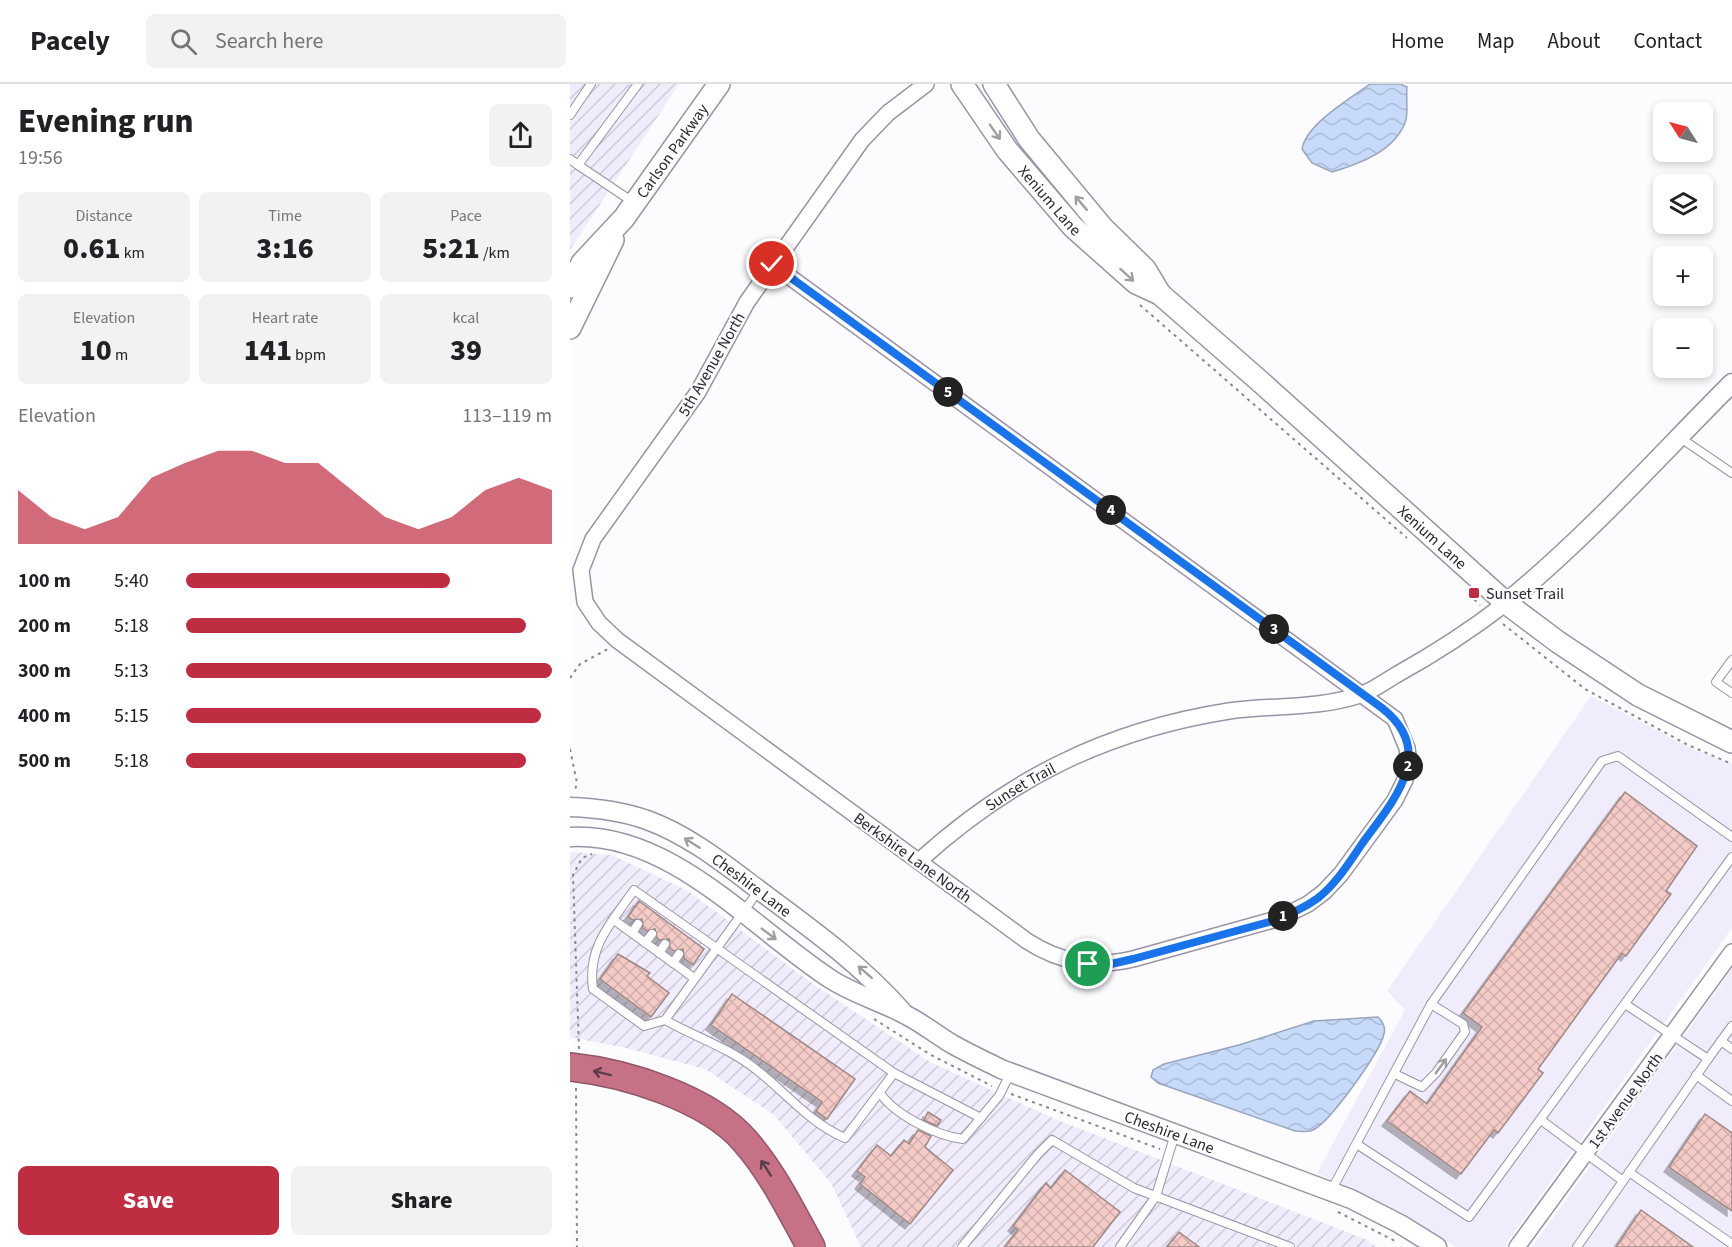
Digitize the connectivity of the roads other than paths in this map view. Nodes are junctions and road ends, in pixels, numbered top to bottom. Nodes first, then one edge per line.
1 (591, 84) edge
2 (639, 84) edge
3 (719, 84) edge
4 (926, 84) edge
5 (962, 84) edge
6 (994, 84) edge
7 (570, 115) edge
8 (570, 159) edge
9 (578, 165) junction
10 (629, 211) junction
11 (772, 264) junction
12 (570, 287) edge
13 (1160, 294) junction
14 (570, 328) edge
15 (1732, 384) edge
16 (1677, 436) junction
17 (1732, 472) edge
18 (593, 539) joint
19 (1506, 603) junction
20 (1732, 660) edge
21 (1732, 693) edge
22 (1363, 694) junction
23 (1732, 742) edge
24 (572, 801) edge
25 (570, 837) edge
26 (1732, 837) edge
27 (1732, 857) edge
28 (919, 861) junction
29 (759, 890) junction
30 (742, 914) junction
31 (614, 920) junction
32 (638, 924) dead end
33 (632, 933) junction
34 (652, 934) dead end
35 (645, 943) junction
36 (665, 944) dead end
37 (715, 950) junction
38 (1732, 952) edge
39 (659, 953) junction
40 (679, 954) dead end
41 (673, 963) junction
42 (694, 978) junction
43 (1431, 1004) junction
44 (1625, 1004) junction
45 (906, 1014) junction
46 (665, 1020) junction
47 (1732, 1026) edge
48 (1672, 1034) junction
49 (1721, 1041) junction
50 (1732, 1049) edge
51 (1708, 1059) junction
52 (570, 1067) edge
53 (1011, 1072) junction
54 (894, 1073) junction
55 (1395, 1074) junction
56 (1696, 1075) junction
57 (880, 1093) junction
58 (1732, 1101) edge
59 (981, 1118) junction
60 (1541, 1120) junction
61 (1175, 1133) junction
62 (1358, 1145) junction
63 (1585, 1154) junction
64 (1629, 1172) junction
65 (1623, 1180) junction
66 (1331, 1191) junction
67 (1156, 1196) junction
68 (1732, 1244) edge
69 (811, 1247) edge
70 (962, 1247) edge
71 (1120, 1247) edge
72 (1290, 1247) edge
73 (1437, 1247) edge
74 (1517, 1247) edge
75 (1577, 1247) edge

1 - 7 lane
2 - 9 lane
3 - 10 main road, Carlson Parkway
4 - 11 street, 5th Avenue North
5 -> 13 main road, Xenium Lane
13 -> 6 main road, Xenium Lane
8 - 9 lane
9 - 10 lane
10 - 12 main road, Carlson Parkway
10 - 14 main road, Carlson Parkway
11 - 18 street, 5th Avenue North
11 - 22 street, Berkshire Lane North
13 - 19 main road, Xenium Lane
15 - 16 street, Sunset Trail
16 - 17 lane
16 - 19 street, Sunset Trail
18 - 28 street, Berkshire Lane North
19 - 22 street, Sunset Trail
19 - 23 main road, Xenium Lane
20 - 21 lane
22 - 28 street, Sunset Trail
22 - 28 street, Berkshire Lane North
29 -> 24 street, Cheshire Lane
25 - 30 street, Cheshire Lane
26 - 43 lane
27 - 44 lane
29 - 30 lane
45 -> 29 street, Cheshire Lane
30 - 37 lane
30 -> 45 street, Cheshire Lane
31 - 33 lane
31 - 37 lane
31 - 46 lane
32 - 33 lane
33 - 35 lane
34 - 35 lane
35 - 39 lane
36 - 39 lane
37 - 42 lane
37 - 54 lane
38 - 48 street, 1st Avenue North
39 - 41 lane
40 - 41 lane
41 - 42 lane
42 - 46 lane
43 - 55 lane
55 -> 43 lane
44 - 48 lane
44 - 60 lane
45 - 53 street, Cheshire Lane
46 - 57 lane
47 - 49 lane
48 - 51 lane
48 - 63 street, 1st Avenue North
49 - 50 lane
49 - 51 lane
51 - 56 lane
69 -> 52 highway
53 - 59 lane
53 - 61 street, Cheshire Lane
54 - 57 lane
54 - 59 lane
55 - 62 lane
56 - 58 lane
56 - 64 lane
57 - 59 lane
60 - 62 lane
60 - 63 lane
61 - 66 street, Cheshire Lane
61 - 67 lane
62 - 66 lane
63 - 65 lane
63 - 74 street, 1st Avenue North
64 - 65 lane
64 - 68 lane
65 - 75 lane
66 - 73 street, Cheshire Lane
67 - 70 lane
67 - 71 lane
67 - 72 lane

